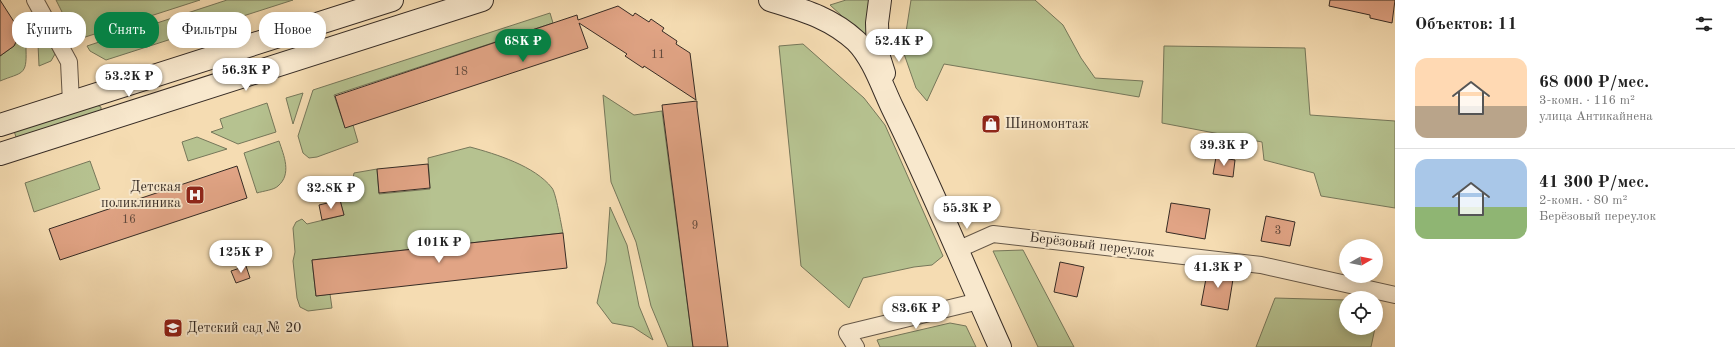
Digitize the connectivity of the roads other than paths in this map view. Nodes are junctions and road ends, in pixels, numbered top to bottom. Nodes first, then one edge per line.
1 (35, 0) edge
2 (392, 0) edge
3 (482, 0) edge
4 (770, 0) edge
5 (773, 0) edge
6 (821, 0) edge
7 (880, 0) edge
8 (109, 90) junction
9 (71, 102) junction
10 (117, 116) junction
11 (0, 125) edge
12 (902, 127) junction
13 (0, 154) edge
14 (957, 250) junction
15 (1395, 295) edge
16 (979, 300) junction
17 (856, 347) edge
18 (1000, 347) edge

1 - 9 street
2 - 8 street
3 - 10 street
4 - 12 street
5 - 6 street
7 - 12 street
8 - 9 street
8 - 10 street
9 - 11 street
10 - 13 street
12 - 14 street
14 - 15 street, Берёзовый переулок
14 - 16 street
16 - 17 street
16 - 18 street

